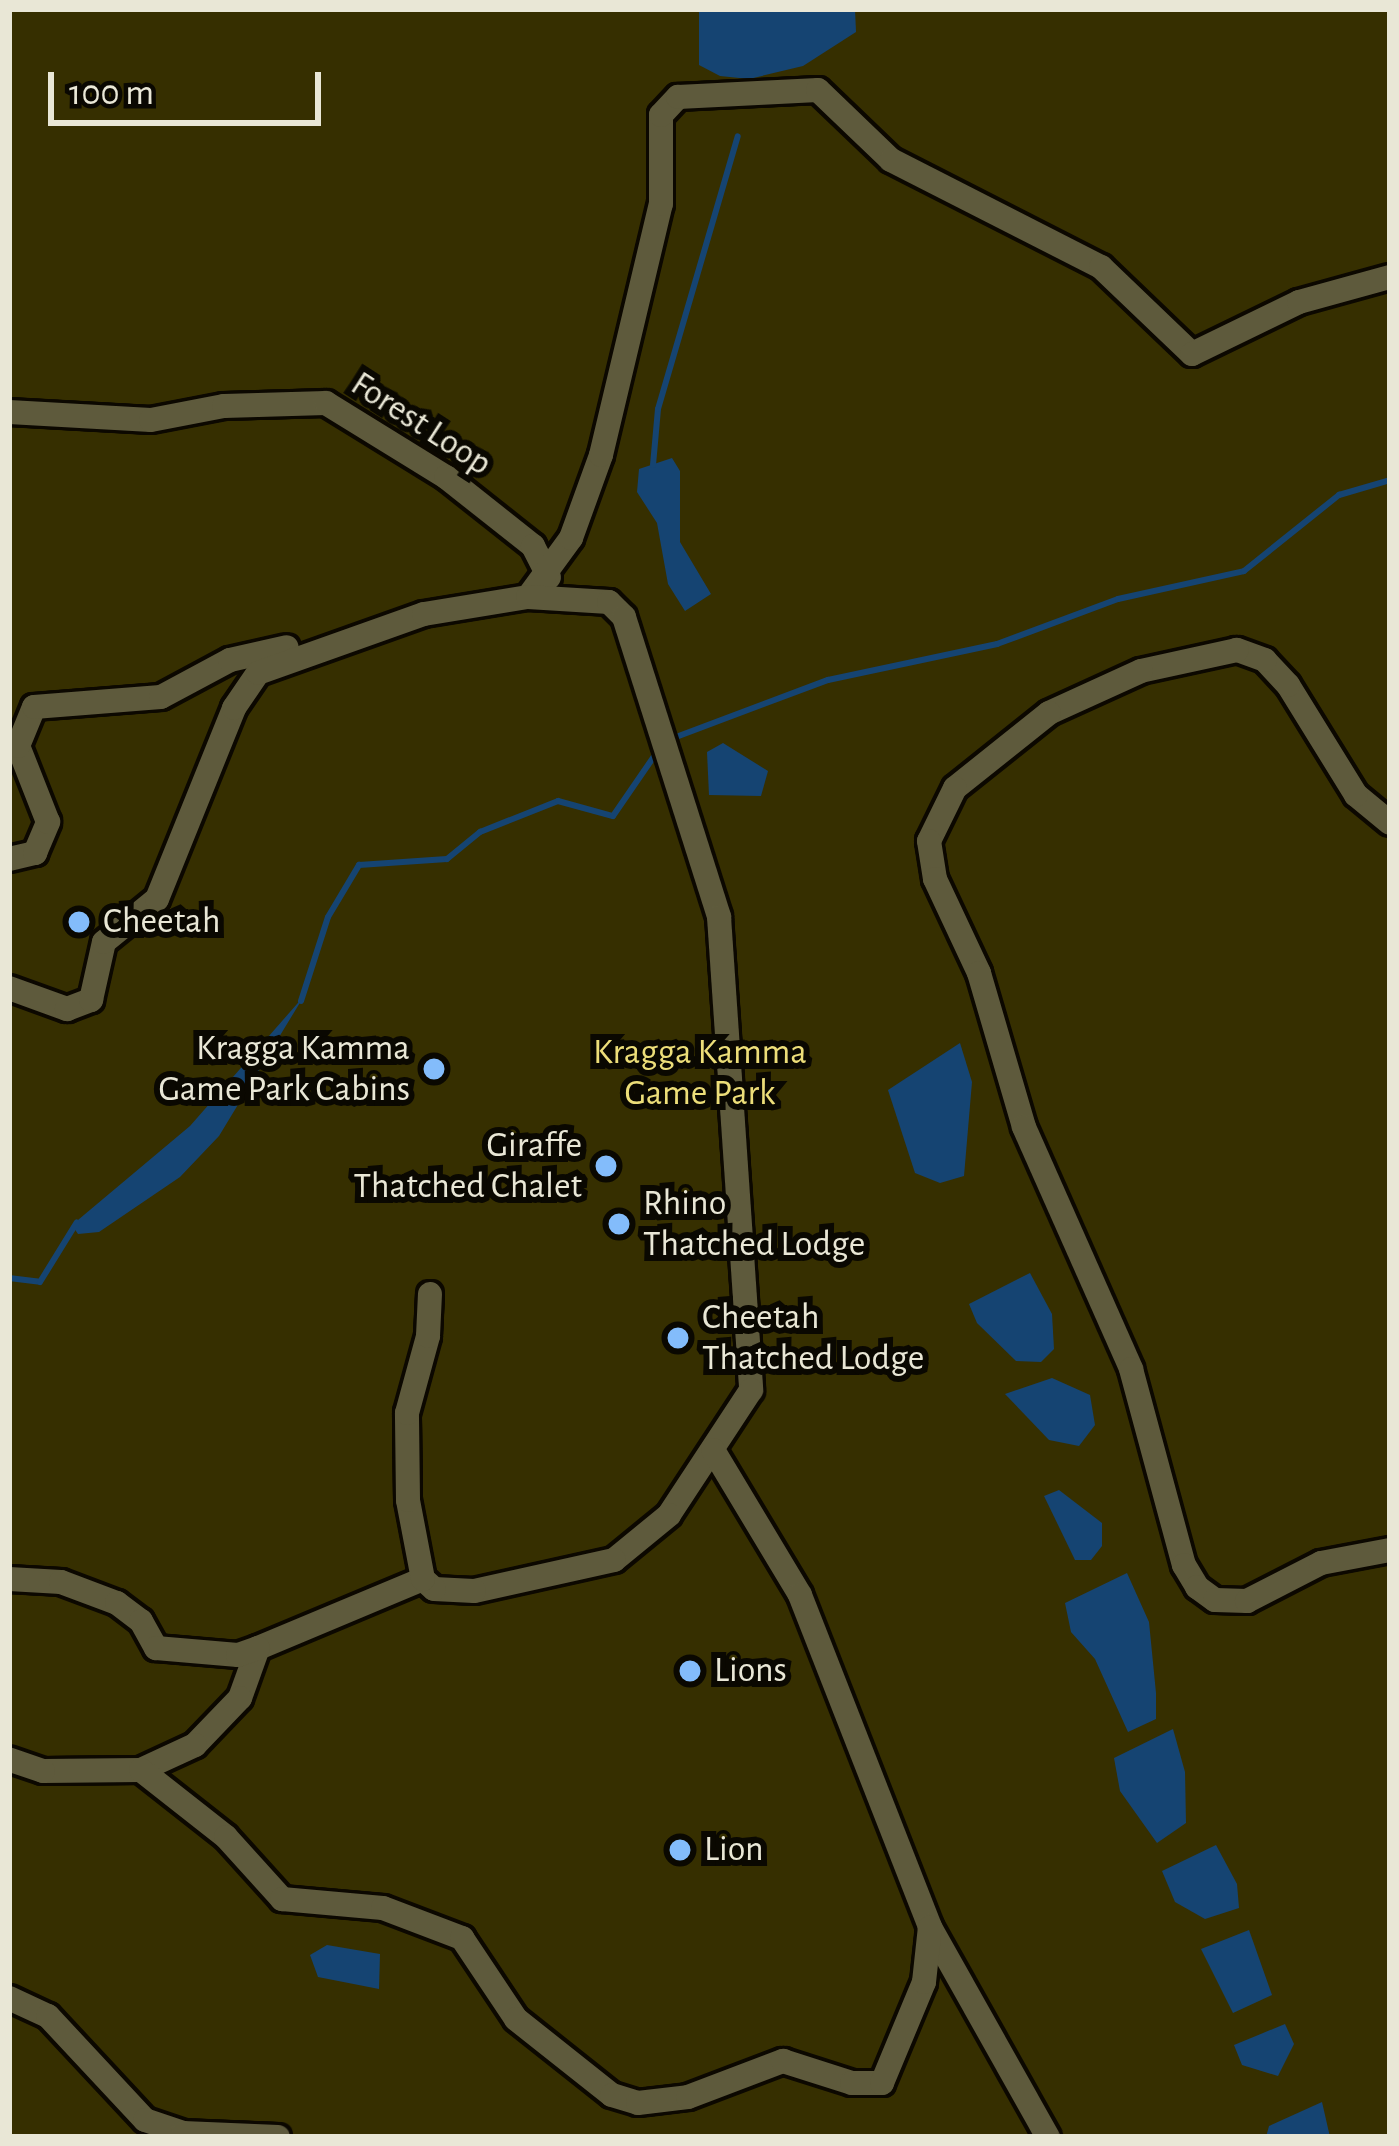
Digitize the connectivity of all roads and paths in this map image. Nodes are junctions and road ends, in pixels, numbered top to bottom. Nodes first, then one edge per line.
1 (1390, 277) edge
2 (9, 412) edge
3 (572, 538) junction
4 (533, 546) junction
5 (549, 577) junction
6 (529, 598) junction
7 (254, 665) junction
8 (1390, 823) edge
9 (9, 859) edge
10 (9, 988) edge
11 (430, 1294) dead end
12 (713, 1450) junction
13 (688, 1490) junction
14 (741, 1498) junction
15 (1390, 1550) edge
16 (9, 1579) edge
17 (423, 1579) junction
18 (258, 1648) junction
19 (9, 1759) edge
20 (141, 1770) junction
21 (930, 1927) junction
22 (9, 1998) edge
23 (278, 2137) edge
24 (1048, 2137) edge

1 - 3 lane
2 - 4 lane, Forest Loop
3 - 4 lane
3 - 5 lane
4 - 5 lane, Forest Loop
5 - 6 lane
6 - 7 lane
6 - 12 lane
7 - 9 lane
7 - 10 lane
8 - 15 lane
11 - 17 lane
12 - 13 lane
12 - 14 lane
13 - 14 lane
13 - 17 lane
14 - 21 lane
16 - 18 lane
17 - 18 lane
18 - 20 lane
19 - 20 lane
20 - 21 lane
21 - 24 lane
22 - 23 lane

